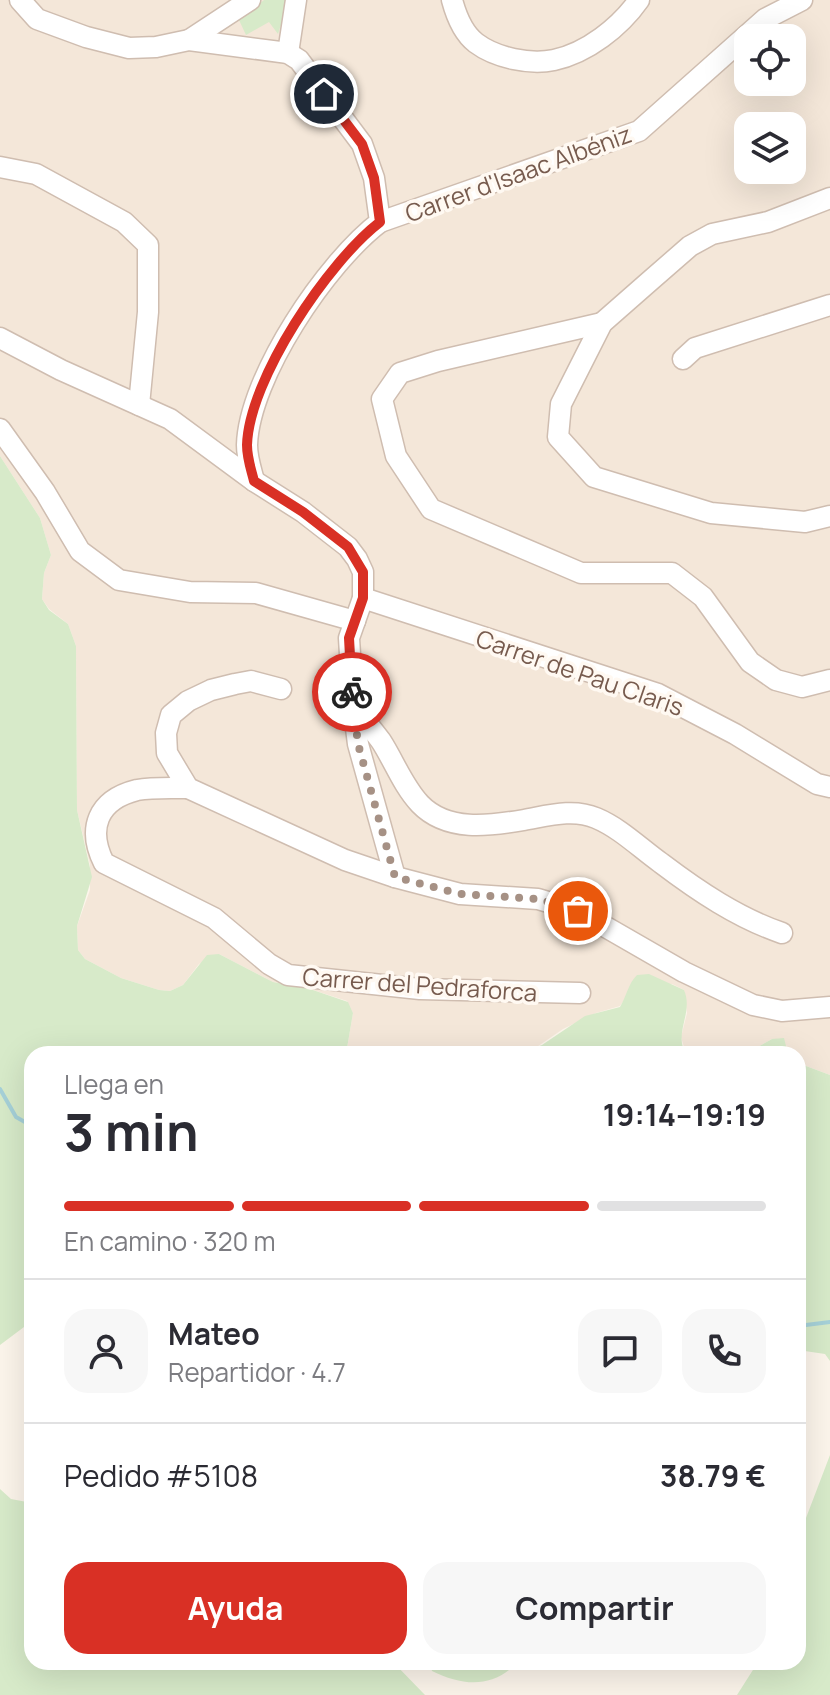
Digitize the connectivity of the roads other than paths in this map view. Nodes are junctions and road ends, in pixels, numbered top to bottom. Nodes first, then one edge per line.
1 (20, 0) edge
2 (250, 0) edge
3 (296, 0) edge
4 (452, 0) edge
5 (639, 0) edge
6 (802, 0) edge
7 (189, 40) junction
8 (288, 53) junction
9 (0, 167) edge
10 (830, 198) edge
11 (380, 222) junction
12 (830, 305) edge
13 (602, 323) junction
14 (0, 338) edge
15 (683, 359) dead end
16 (139, 405) junction
17 (0, 429) edge
18 (254, 481) junction
19 (830, 516) edge
20 (363, 598) junction
21 (355, 621) junction
22 (830, 680) edge
23 (281, 689) dead end
24 (353, 704) junction
25 (830, 787) edge
26 (188, 788) junction
27 (395, 877) junction
28 (782, 933) dead end
29 (580, 993) dead end
30 (830, 1007) edge

1 - 7 street
2 - 7 street
3 - 8 street
4 - 5 street
6 - 11 street, Carrer d'Isaac Albéniz
7 - 8 street
8 - 11 street
9 - 16 street
10 - 13 street
11 - 18 street
12 - 15 street
13 - 19 street
13 - 22 street
14 - 16 street
16 - 18 street
17 - 21 street
18 - 20 street
20 - 21 street
20 - 25 street, Carrer de Pau Claris
21 - 24 street
23 - 26 street
24 - 27 street
24 - 28 street
26 - 27 street
26 - 29 street, Carrer del Pedraforca
27 - 30 street

